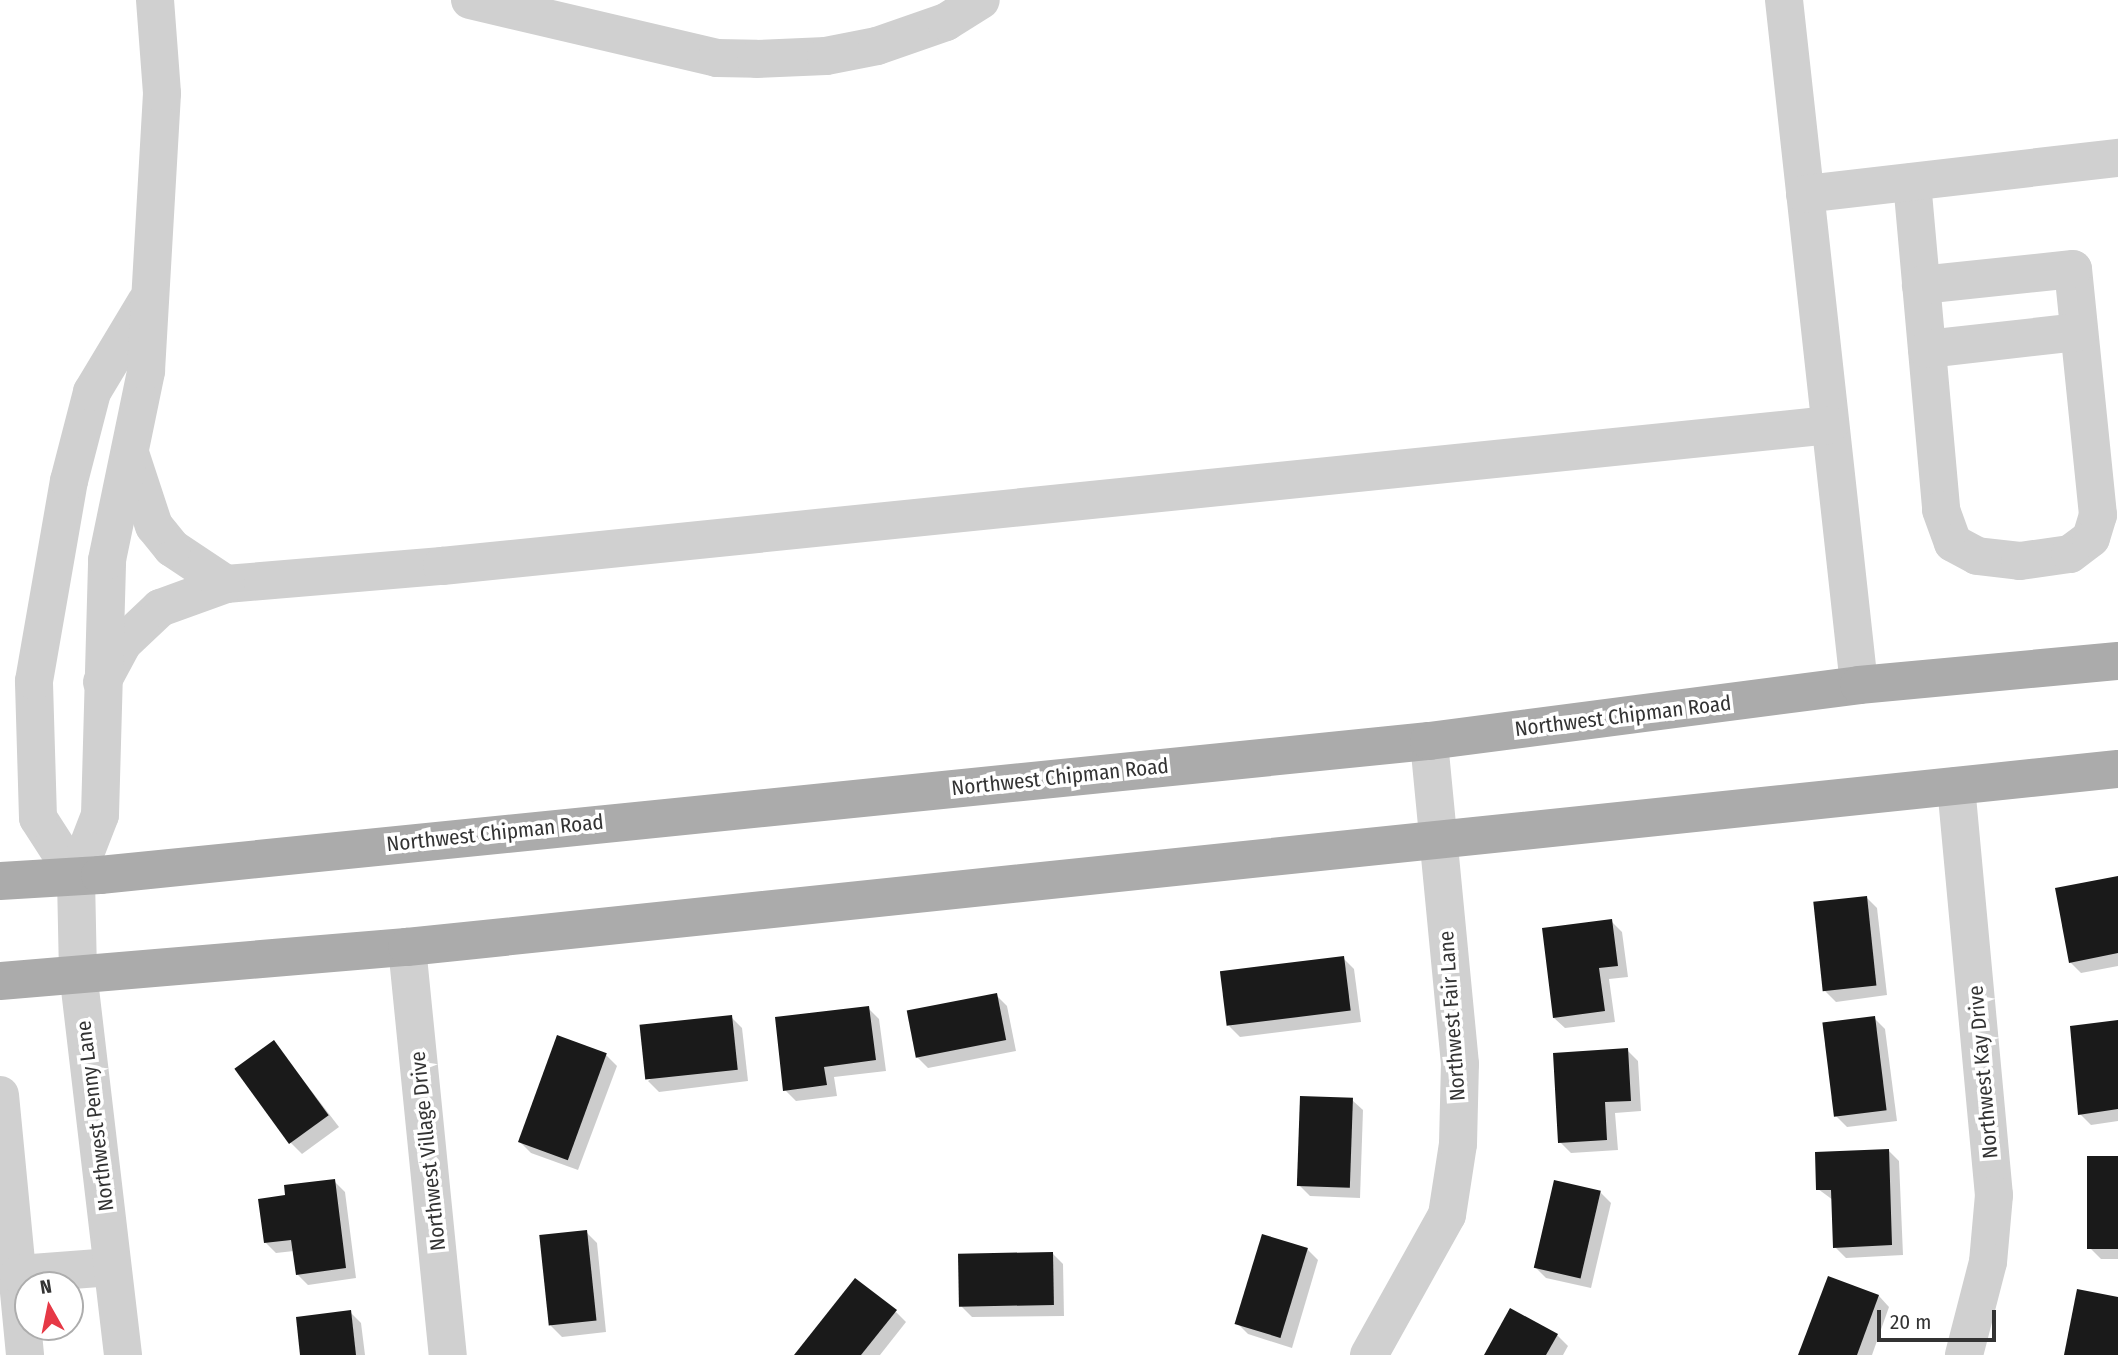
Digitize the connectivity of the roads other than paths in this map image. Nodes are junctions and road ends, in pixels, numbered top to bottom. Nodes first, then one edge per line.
1 (155, 0) edge
2 (470, 0) edge
3 (981, 0) edge
4 (1784, 0) edge
5 (2118, 158) edge
6 (1912, 182) junction
7 (1805, 194) junction
8 (1922, 285) junction
9 (148, 299) junction
10 (2080, 332) junction
11 (1927, 349) junction
12 (1830, 425) junction
13 (130, 452) junction
14 (226, 584) junction
15 (2118, 662) edge
16 (1859, 685) junction
17 (100, 687) junction
18 (1429, 741) junction
19 (2118, 769) edge
20 (1956, 786) junction
21 (1438, 840) junction
22 (76, 877) junction
23 (0, 881) edge
24 (407, 947) junction
25 (78, 974) junction
26 (0, 981) edge
27 (0, 1095) edge
28 (112, 1267) junction
29 (19, 1271) edge
30 (59, 1271) edge
31 (123, 1355) edge
32 (448, 1355) edge
33 (1369, 1355) edge
34 (1964, 1355) edge

1 - 9 street
2 - 3 street
4 - 7 street
5 - 6 street
6 - 7 street
6 - 8 street
7 - 12 street
8 - 10 street
8 - 11 street
9 - 13 street
9 - 22 street
10 - 11 street
10 - 11 street
12 - 14 street
12 - 16 street
13 - 14 street
13 - 17 street
14 - 17 street
15 - 16 main road, Northwest Chipman Road
16 - 18 main road, Northwest Chipman Road
17 - 22 street
18 - 21 street, Northwest Fair Lane
18 - 22 main road, Northwest Chipman Road
19 - 20 main road
20 - 21 main road
20 - 34 street, Northwest Kay Drive
21 - 24 main road
21 - 33 street, Northwest Fair Lane
22 - 23 main road, Northwest Chipman Road
22 - 25 street, Northwest Penny Lane
24 - 25 main road
24 - 32 street, Northwest Village Drive
25 - 26 main road
25 - 28 street, Northwest Penny Lane
27 - 29 street
28 - 30 street
28 - 31 street, Northwest Penny Lane

